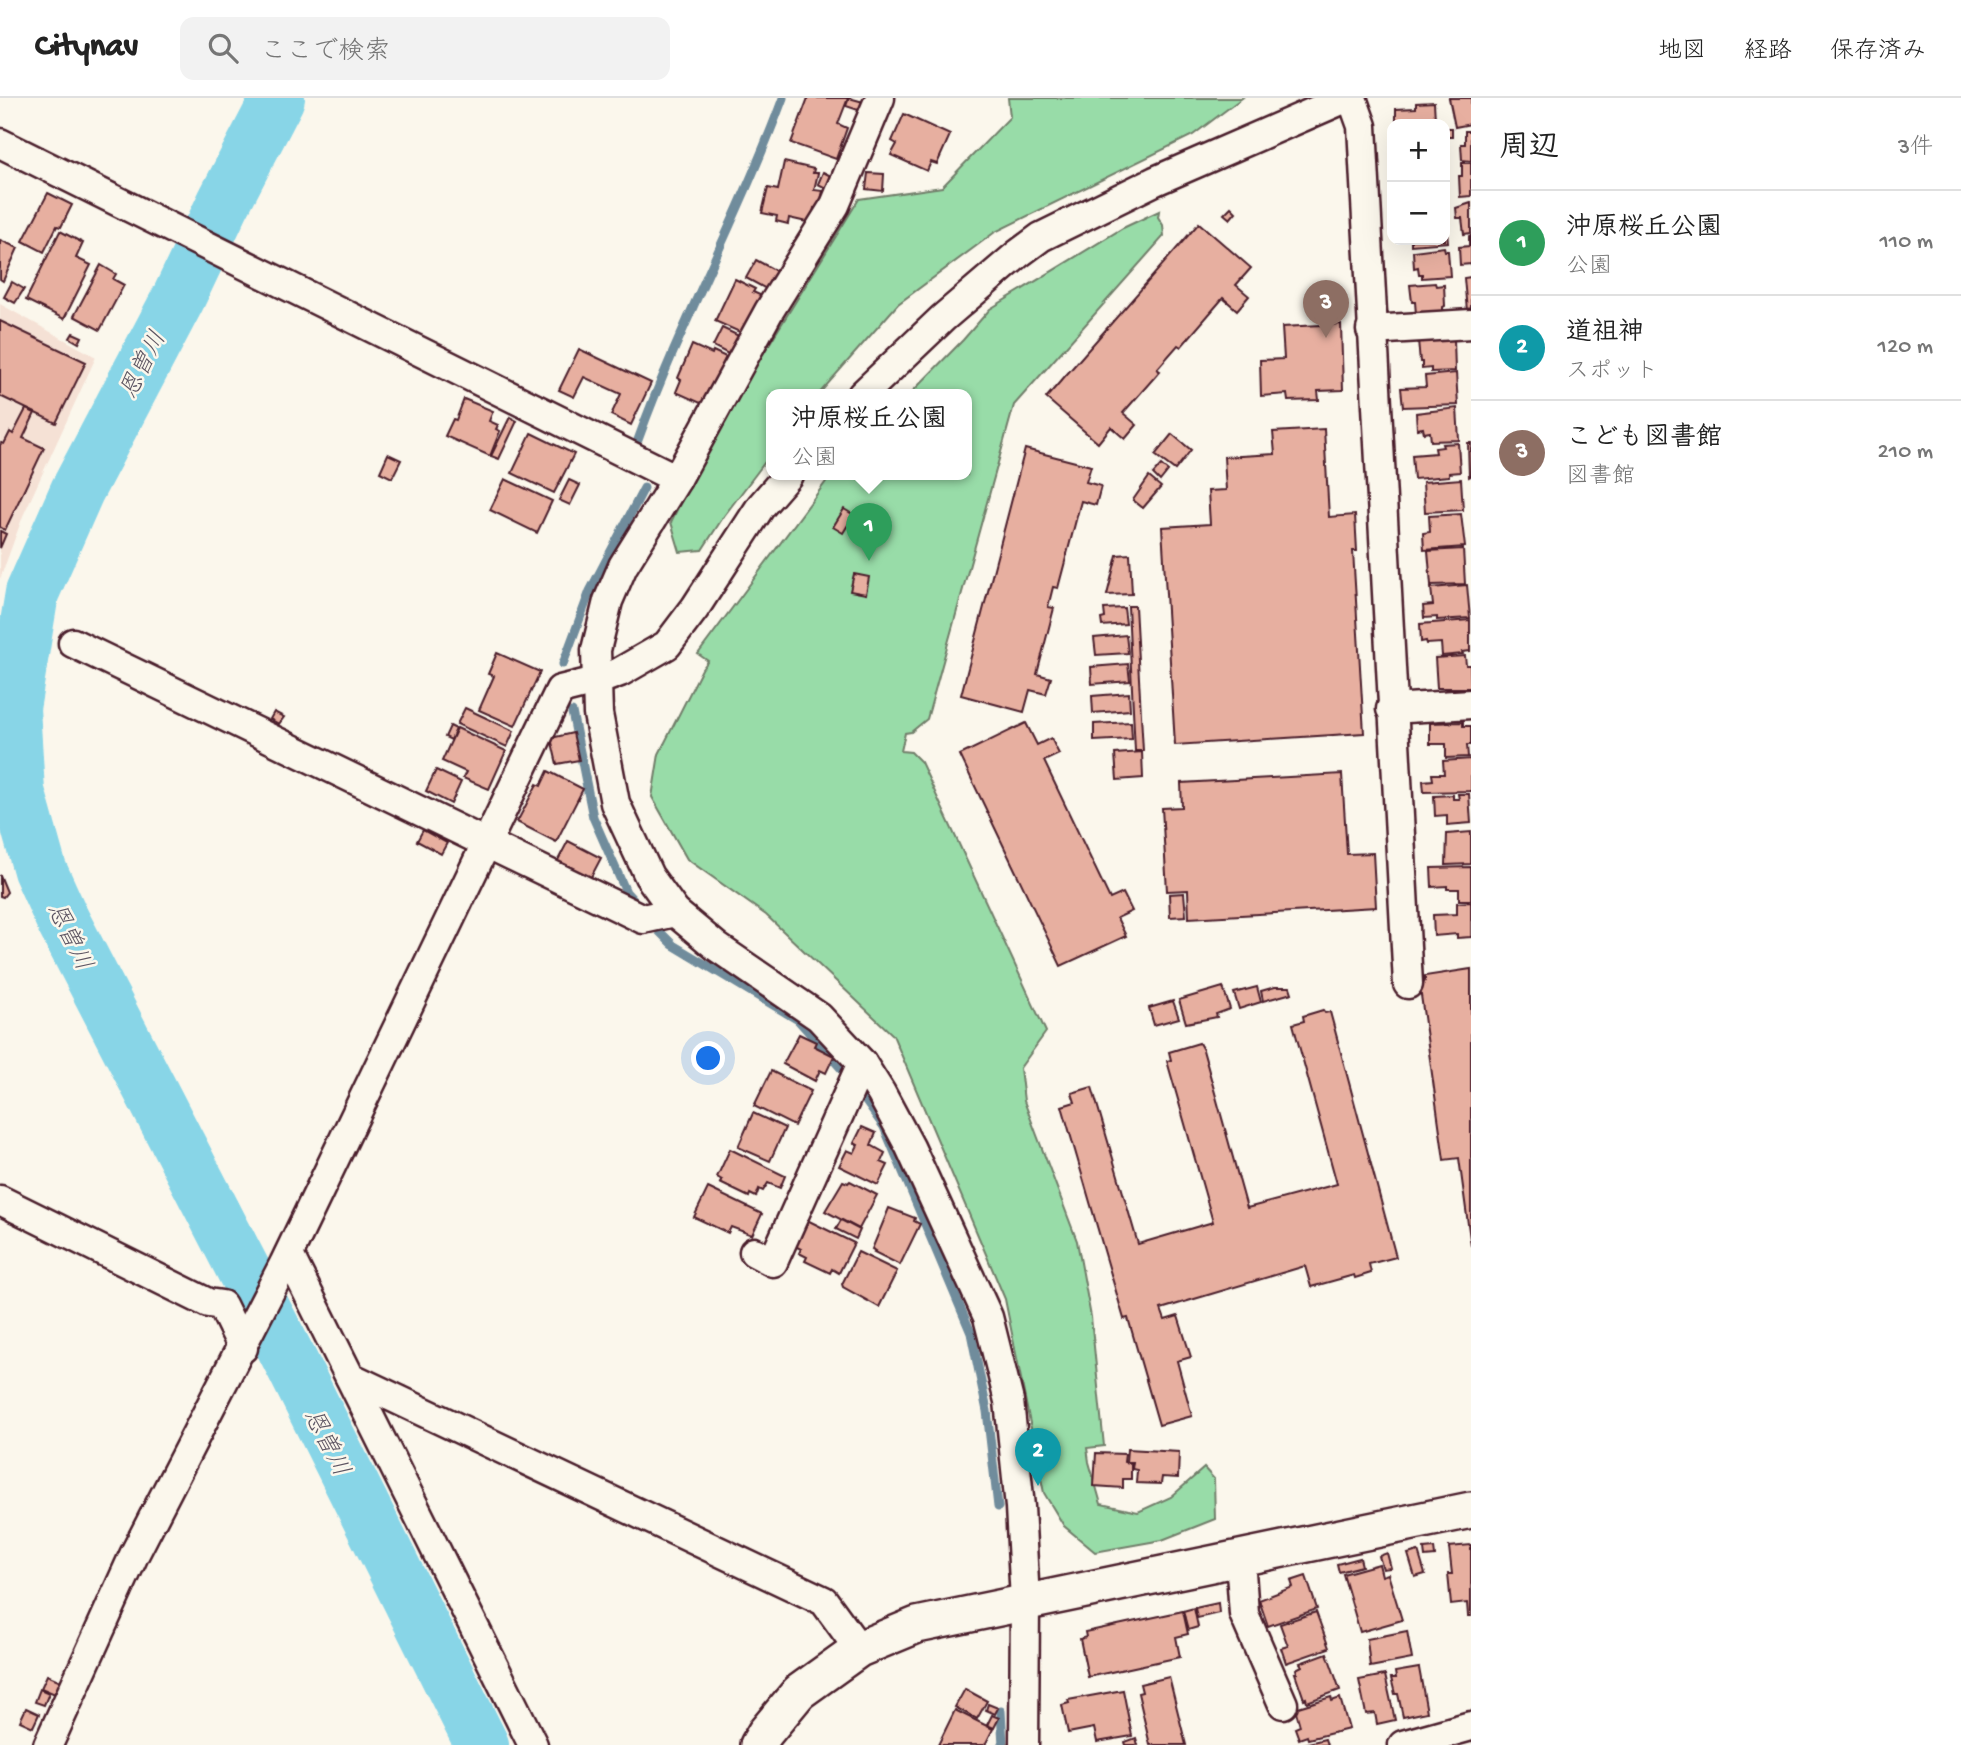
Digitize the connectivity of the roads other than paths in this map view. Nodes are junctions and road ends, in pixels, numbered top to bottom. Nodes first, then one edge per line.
1 (880, 98) edge
2 (1346, 98) edge
3 (1352, 98) edge
4 (0, 143) edge
5 (1471, 324) edge
6 (1371, 330) junction
7 (868, 389) edge
8 (677, 479) junction
9 (784, 480) edge
10 (73, 643) dead end
11 (596, 681) junction
12 (1471, 704) edge
13 (1391, 709) junction
14 (486, 842) junction
15 (675, 912) junction
16 (1408, 984) dead end
17 (862, 1063) junction
18 (0, 1200) edge
19 (286, 1260) junction
20 (773, 1262) dead end
21 (246, 1340) junction
22 (350, 1377) junction
23 (1471, 1510) edge
24 (1240, 1558) junction
25 (1025, 1601) junction
26 (859, 1649) junction
27 (1283, 1704) dead end
28 (1471, 1726) edge
29 (48, 1745) edge
30 (533, 1745) edge
31 (758, 1745) edge
32 (1024, 1745) edge
33 (1402, 1745) edge

1 - 8 street
2 - 7 street
3 - 6 street
4 - 8 street
5 - 6 street
6 - 13 street
8 - 11 street
9 - 11 street
10 - 14 street
11 - 14 street
11 - 15 street
12 - 13 street
13 - 16 street
14 - 15 street
14 - 19 street
15 - 17 street
17 - 20 street
17 - 25 street
18 - 21 street
19 - 21 street
19 - 22 street
21 - 29 street
22 - 26 street
22 - 30 street
23 - 24 street
24 - 25 street
24 - 27 street
25 - 26 street
25 - 32 street
26 - 31 street
28 - 33 street

